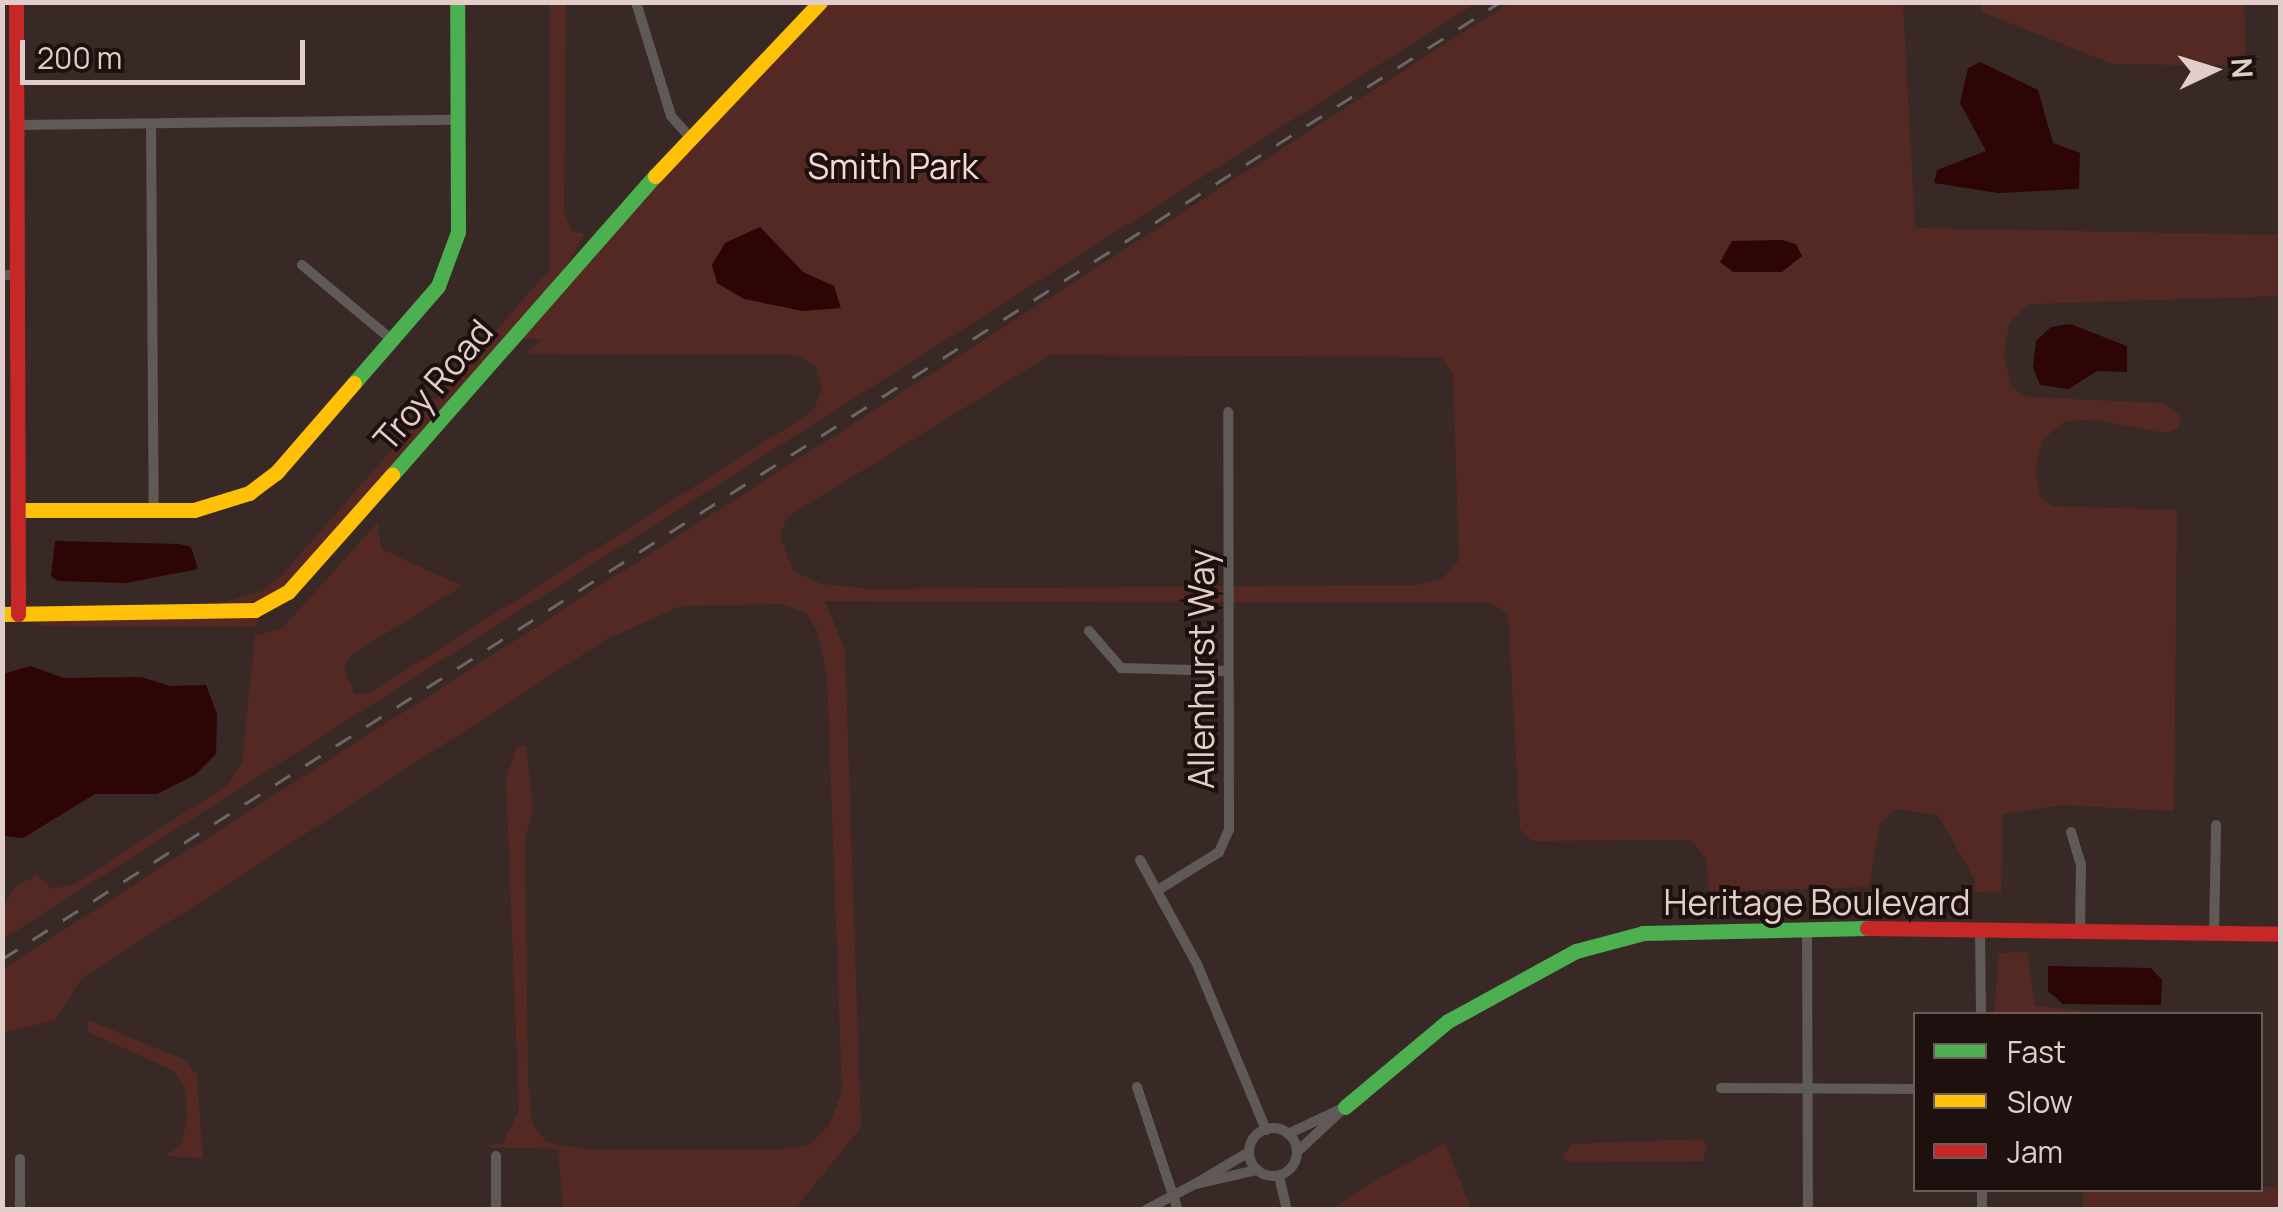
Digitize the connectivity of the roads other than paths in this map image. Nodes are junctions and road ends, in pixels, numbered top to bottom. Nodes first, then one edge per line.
1 (16, 2) edge
2 (457, 2) edge
3 (636, 2) edge
4 (814, 4) edge
5 (458, 120) junction
6 (151, 124) junction
7 (19, 125) junction
8 (690, 137) junction
9 (302, 265) dead end
10 (10, 275) edge
11 (392, 340) junction
12 (1228, 412) dead end
13 (18, 510) junction
14 (154, 510) junction
15 (10, 614) edge
16 (1089, 632) dead end
17 (1228, 670) junction
18 (2216, 825) dead end
19 (2071, 832) dead end
20 (1140, 860) dead end
21 (1158, 890) junction
22 (1807, 929) junction
23 (1980, 930) junction
24 (2080, 931) junction
25 (2214, 934) junction
26 (2280, 934) edge
27 (1981, 1012) edge
28 (1137, 1087) dead end
29 (1721, 1088) dead end
30 (1807, 1088) junction
31 (1913, 1090) edge
32 (1345, 1107) junction
33 (1266, 1130) junction
34 (1288, 1134) junction
35 (1250, 1152) junction
36 (1297, 1152) junction
37 (496, 1156) dead end
38 (20, 1159) dead end
39 (1257, 1170) junction
40 (1279, 1176) junction
41 (1195, 1184) junction
42 (1174, 1193) junction
43 (20, 1210) edge
44 (496, 1210) edge
45 (1146, 1210) edge
46 (1178, 1210) edge
47 (1287, 1210) edge
48 (1808, 1210) edge

1 - 7 street
2 - 5 street
3 - 8 street
4 - 8 street, Troy Road
5 - 6 street
5 - 11 street
6 - 7 street
6 - 14 street
7 - 10 street
8 - 15 street, Troy Road
9 - 11 street
10 - 13 street
11 - 14 street
12 - 17 street, Allenhurst Way
13 - 14 street
13 - 15 street
16 - 17 street
17 - 21 street, Allenhurst Way
18 - 25 street
19 - 24 street
20 - 21 street
21 - 33 street
22 - 23 street, Heritage Boulevard
22 - 30 street
22 - 32 street, Heritage Boulevard
23 - 24 street, Heritage Boulevard
23 - 27 street
24 - 25 street, Heritage Boulevard
25 - 26 street, Heritage Boulevard
28 - 42 street
29 - 30 street
30 - 31 street
30 - 48 street
32 - 34 street, Heritage Boulevard
32 - 36 street, Heritage Boulevard
33 - 34 street
33 - 35 street
34 - 36 street
35 - 39 street
35 - 41 street
36 - 40 street
37 - 44 street
38 - 43 street
39 - 40 street
39 - 41 street
40 - 47 street
41 - 42 street
42 - 45 street
42 - 46 street

